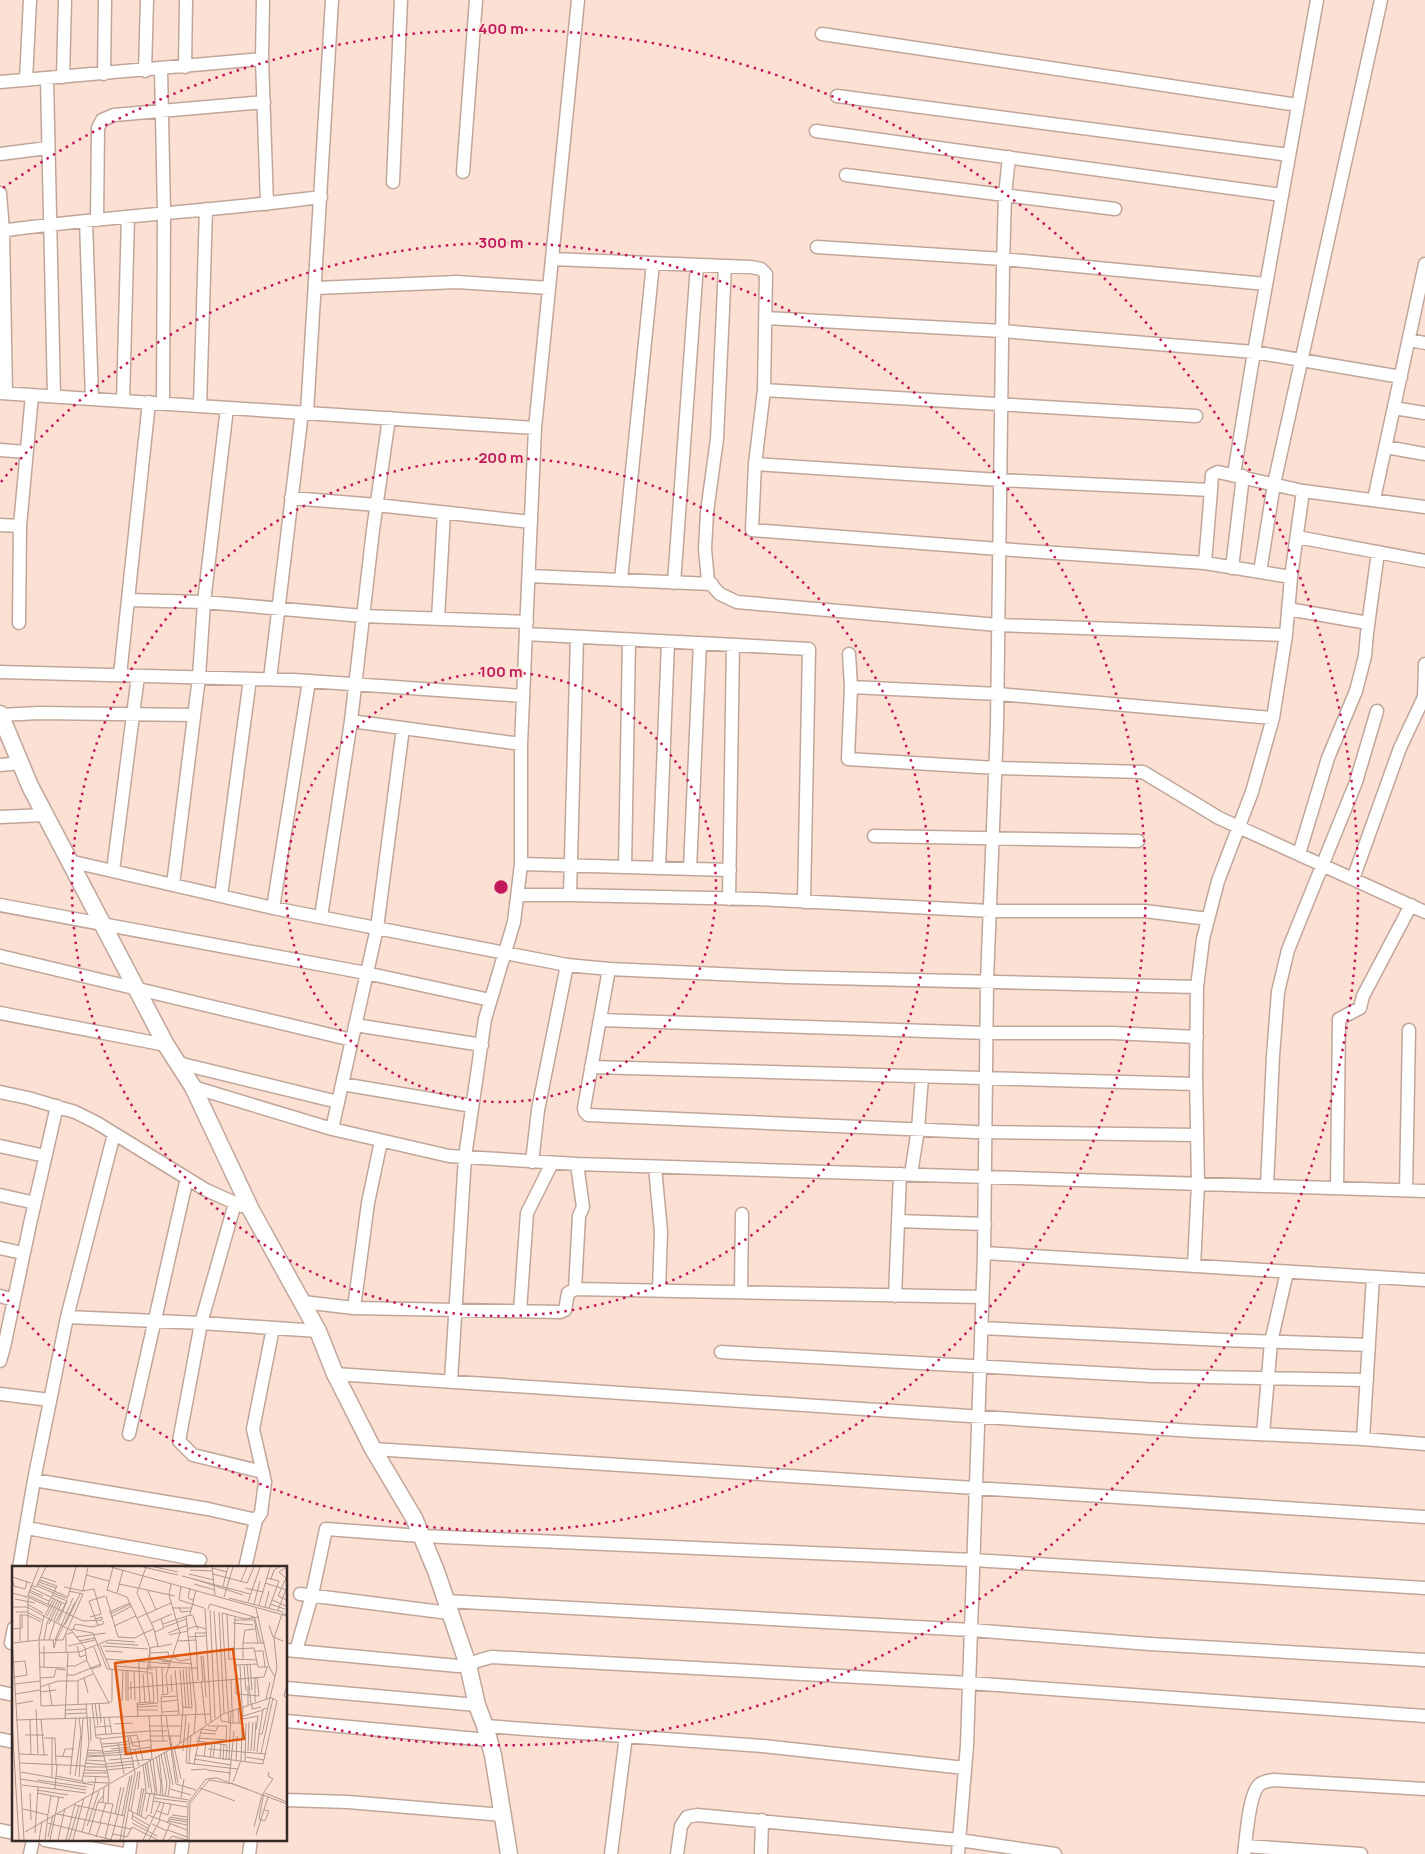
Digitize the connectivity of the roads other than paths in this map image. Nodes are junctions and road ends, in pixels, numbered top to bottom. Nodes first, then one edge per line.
1 (30, 0) edge
2 (65, 0) edge
3 (105, 0) edge
4 (146, 0) edge
5 (186, 0) edge
6 (263, 0) edge
7 (332, 0) edge
8 (401, 0) edge
9 (476, 0) edge
10 (578, 0) edge
11 (1317, 0) edge
12 (1381, 0) edge
13 (822, 34) dead end
14 (262, 60) junction
15 (185, 67) junction
16 (161, 69) junction
17 (144, 71) junction
18 (104, 74) junction
19 (63, 78) junction
20 (46, 79) junction
21 (26, 80) junction
22 (0, 82) edge
23 (837, 96) dead end
24 (264, 102) junction
25 (1298, 105) junction
26 (162, 111) junction
27 (816, 131) dead end
28 (47, 148) junction
29 (0, 154) edge
30 (1289, 155) junction
31 (1009, 157) junction
32 (463, 172) dead end
33 (846, 175) dead end
34 (394, 182) dead end
35 (0, 193) edge
36 (1005, 195) junction
37 (1282, 195) junction
38 (321, 197) junction
39 (267, 204) junction
40 (1115, 208) dead end
41 (206, 209) junction
42 (164, 213) junction
43 (128, 217) junction
44 (92, 220) junction
45 (49, 224) junction
46 (1, 231) edge
47 (817, 247) dead end
48 (552, 259) junction
49 (1003, 259) junction
50 (653, 263) junction
51 (697, 265) junction
52 (725, 266) junction
53 (1424, 272) edge
54 (1266, 284) junction
55 (316, 288) junction
56 (549, 288) junction
57 (766, 318) junction
58 (1002, 331) junction
59 (1409, 340) junction
60 (1425, 343) edge
61 (1254, 352) junction
62 (1302, 360) junction
63 (1401, 377) junction
64 (764, 390) junction
65 (3, 393) edge
66 (32, 395) junction
67 (54, 396) junction
68 (92, 399) junction
69 (123, 401) junction
70 (149, 402) junction
71 (163, 403) junction
72 (1001, 405) junction
73 (200, 406) junction
74 (227, 408) junction
75 (1394, 408) junction
76 (304, 413) junction
77 (1425, 413) edge
78 (1196, 416) dead end
79 (389, 418) junction
80 (535, 428) junction
81 (1386, 447) junction
82 (0, 450) edge
83 (26, 452) junction
84 (1425, 454) edge
85 (755, 464) junction
86 (1238, 475) junction
87 (1000, 480) junction
88 (1274, 484) junction
89 (1211, 490) junction
90 (1303, 491) junction
91 (291, 498) junction
92 (1374, 499) junction
93 (377, 505) junction
94 (1425, 507) edge
95 (444, 512) junction
96 (531, 522) junction
97 (0, 525) edge
98 (20, 526) junction
99 (1297, 536) junction
100 (999, 549) junction
101 (1378, 552) junction
102 (1425, 561) edge
103 (1205, 563) junction
104 (1232, 568) junction
105 (1260, 572) junction
106 (529, 576) junction
107 (1291, 577) junction
108 (622, 580) junction
109 (674, 583) junction
110 (712, 584) junction
111 (128, 600) junction
112 (204, 602) junction
113 (278, 608) junction
114 (1288, 609) junction
115 (363, 616) junction
116 (438, 619) junction
117 (19, 622) dead end
118 (1368, 623) junction
119 (998, 625) junction
120 (526, 628) junction
121 (1286, 635) junction
122 (577, 637) junction
123 (629, 640) junction
124 (668, 642) junction
125 (700, 644) junction
126 (733, 645) junction
127 (849, 654) dead end
128 (1425, 664) edge
129 (0, 672) edge
130 (120, 675) junction
131 (138, 676) junction
132 (199, 677) junction
133 (250, 679) junction
134 (270, 679) junction
135 (309, 681) junction
136 (355, 684) junction
137 (851, 687) junction
138 (998, 694) junction
139 (523, 696) junction
140 (1377, 711) dead end
141 (133, 713) junction
142 (0, 715) edge
143 (194, 715) junction
144 (1273, 718) junction
145 (351, 721) junction
146 (403, 728) junction
147 (521, 744) junction
148 (20, 763) junction
149 (0, 765) edge
150 (996, 768) junction
151 (45, 815) junction
152 (0, 817) edge
153 (1238, 826) junction
154 (874, 836) dead end
155 (993, 837) junction
156 (1138, 841) dead end
157 (1298, 854) junction
158 (69, 861) junction
159 (522, 864) junction
160 (1323, 864) junction
161 (571, 866) junction
162 (625, 867) junction
163 (660, 868) junction
164 (690, 869) junction
165 (730, 870) junction
166 (113, 871) junction
167 (1353, 879) junction
168 (173, 885) junction
169 (570, 894) junction
170 (518, 895) junction
171 (221, 896) junction
172 (730, 899) junction
173 (804, 902) junction
174 (1411, 905) junction
175 (0, 906) edge
176 (273, 908) junction
177 (990, 912) junction
178 (1425, 912) edge
179 (321, 917) junction
180 (1208, 920) junction
181 (103, 924) junction
182 (377, 928) junction
183 (505, 953) junction
184 (0, 956) edge
185 (567, 965) junction
186 (609, 969) junction
187 (366, 973) junction
188 (987, 981) junction
189 (136, 987) junction
190 (1198, 988) junction
191 (490, 1000) junction
192 (0, 1014) edge
193 (600, 1020) junction
194 (355, 1025) junction
195 (1409, 1030) dead end
196 (987, 1032) junction
197 (1197, 1037) junction
198 (352, 1040) junction
199 (166, 1044) junction
200 (482, 1045) junction
201 (178, 1063) junction
202 (591, 1067) junction
203 (922, 1077) junction
204 (986, 1079) junction
205 (342, 1084) junction
206 (1196, 1084) junction
207 (193, 1087) junction
208 (0, 1092) edge
209 (338, 1102) junction
210 (57, 1106) junction
211 (472, 1106) junction
212 (332, 1129) junction
213 (918, 1129) junction
214 (986, 1132) junction
215 (114, 1134) junction
216 (1197, 1135) junction
217 (381, 1141) junction
218 (0, 1146) edge
219 (45, 1156) junction
220 (465, 1157) junction
221 (532, 1162) junction
222 (552, 1163) junction
223 (577, 1164) junction
224 (655, 1167) junction
225 (906, 1174) junction
226 (985, 1176) junction
227 (187, 1178) junction
228 (1198, 1184) junction
229 (1267, 1186) junction
230 (1337, 1188) junction
231 (1406, 1190) junction
232 (1425, 1190) edge
233 (0, 1194) edge
234 (34, 1202) junction
235 (235, 1203) junction
236 (251, 1210) junction
237 (742, 1214) dead end
238 (898, 1220) junction
239 (985, 1224) junction
240 (0, 1248) edge
241 (23, 1253) junction
242 (984, 1254) junction
243 (1194, 1266) junction
244 (1287, 1272) junction
245 (1373, 1277) junction
246 (1425, 1280) edge
247 (575, 1288) junction
248 (659, 1290) junction
249 (741, 1292) junction
250 (0, 1296) edge
251 (895, 1296) junction
252 (982, 1297) junction
253 (14, 1300) junction
254 (303, 1302) junction
255 (354, 1308) junction
256 (456, 1310) junction
257 (520, 1311) junction
258 (67, 1317) junction
259 (155, 1321) junction
260 (201, 1323) junction
261 (273, 1328) junction
262 (982, 1328) junction
263 (318, 1331) junction
264 (1271, 1342) junction
265 (1369, 1345) junction
266 (2, 1346) edge
267 (722, 1352) dead end
268 (0, 1361) edge
269 (980, 1367) junction
270 (335, 1374) junction
271 (1269, 1378) junction
272 (1366, 1380) junction
273 (452, 1382) junction
274 (0, 1394) edge
275 (50, 1400) junction
276 (979, 1416) junction
277 (129, 1434) dead end
278 (1263, 1434) junction
279 (1363, 1439) junction
280 (1425, 1444) edge
281 (373, 1449) junction
282 (263, 1472) junction
283 (34, 1480) junction
284 (976, 1488) junction
285 (1425, 1517) edge
286 (256, 1520) junction
287 (27, 1528) junction
288 (421, 1536) junction
289 (200, 1560) dead end
290 (973, 1560) junction
291 (19, 1566) edge
292 (246, 1566) edge
293 (1425, 1588) edge
294 (306, 1595) junction
295 (447, 1607) junction
296 (971, 1630) junction
297 (291, 1651) edge
298 (1425, 1660) edge
299 (468, 1665) junction
300 (969, 1683) junction
301 (288, 1688) edge
302 (477, 1705) junction
303 (1425, 1716) edge
304 (288, 1721) edge
305 (487, 1733) junction
306 (626, 1736) junction
307 (965, 1768) junction
308 (1425, 1789) edge
309 (288, 1800) edge
310 (503, 1815) junction
311 (762, 1820) junction
312 (959, 1840) junction
313 (57, 1842) edge
314 (1245, 1850) edge
315 (123, 1854) edge
316 (509, 1854) edge
317 (612, 1854) edge
318 (677, 1854) edge
319 (761, 1854) edge
320 (958, 1854) edge
321 (1055, 1854) edge
322 (1361, 1854) edge

1 - 21 street
2 - 19 street
3 - 18 street
4 - 17 street
5 - 15 street
6 - 14 street
7 - 38 street
8 - 34 street
9 - 32 street
10 - 48 street
11 - 25 street
12 - 62 street
13 - 25 street
14 - 15 street
14 - 24 street
15 - 16 street
16 - 17 street
16 - 26 street
17 - 18 street
18 - 19 street
19 - 20 street
20 - 21 street
20 - 28 street
21 - 22 street
23 - 30 street
24 - 26 street
24 - 39 street
25 - 30 street
26 - 42 street
26 - 44 street
27 - 31 street
28 - 29 street
28 - 45 street
30 - 37 street
31 - 36 street
31 - 37 street
33 - 36 street
35 - 46 street
36 - 40 street
36 - 49 street
37 - 54 street
38 - 39 street
38 - 55 street
39 - 41 street
41 - 42 street
41 - 73 street
42 - 43 street
42 - 71 street
43 - 44 street
43 - 69 street
44 - 45 street
44 - 68 street
45 - 46 street
45 - 67 street
46 - 65 street
47 - 49 street
48 - 50 street
48 - 56 street
49 - 54 street
49 - 58 street
50 - 51 street
50 - 108 street
51 - 52 street
51 - 109 street
52 - 57 street
52 - 110 street
53 - 59 street
54 - 61 street
55 - 56 street
55 - 76 street
56 - 80 street
57 - 58 street
57 - 64 street
58 - 61 street
58 - 72 street
59 - 60 street
59 - 63 street
61 - 62 street
61 - 86 street
62 - 63 street
62 - 88 street
63 - 75 street
64 - 72 street
64 - 85 street
65 - 66 street
66 - 67 street
66 - 83 street
67 - 68 street
68 - 69 street
69 - 70 street
70 - 71 street
70 - 111 street
71 - 73 street
72 - 78 street
72 - 87 street
73 - 74 street
74 - 76 street
74 - 112 street
75 - 77 street
75 - 81 street
76 - 79 street
76 - 91 street
79 - 80 street
79 - 93 street
80 - 96 street
81 - 84 street
81 - 92 street
82 - 83 street
83 - 98 street
85 - 87 street
85 - 100 street
86 - 88 street
86 - 89 street
86 - 104 street
87 - 89 street
87 - 100 street
88 - 90 street
88 - 105 street
89 - 103 street
90 - 92 street
90 - 99 street
91 - 93 street
91 - 113 street
92 - 94 street
93 - 95 street
93 - 115 street
95 - 96 street
95 - 116 street
96 - 106 street
97 - 98 street
98 - 117 street
99 - 101 street
99 - 107 street
100 - 103 street
100 - 119 street
101 - 102 street
101 - 118 street
103 - 104 street
104 - 105 street
105 - 107 street
106 - 108 street
106 - 120 street
107 - 114 street
108 - 109 street
109 - 110 street
110 - 119 street
111 - 112 street
111 - 130 street
112 - 113 street
112 - 132 street
113 - 115 street
113 - 134 street
114 - 118 street
114 - 121 street
115 - 116 street
115 - 136 street
116 - 120 street
118 - 157 street
119 - 121 street
119 - 138 street
120 - 122 street
120 - 139 street
121 - 144 street
122 - 123 street
122 - 161 street
123 - 124 street
123 - 162 street
124 - 125 street
124 - 163 street
125 - 126 street
125 - 164 street
126 - 165 street
126 - 173 street
127 - 137 street
128 - 167 street
129 - 130 street
130 - 131 street
131 - 132 street
131 - 141 street
132 - 133 street
132 - 143 street
133 - 134 street
133 - 171 street
134 - 135 street
135 - 136 street
135 - 176 street
136 - 139 street
136 - 145 street
137 - 138 street
137 - 150 street
138 - 144 street
138 - 150 street
139 - 147 street
140 - 160 street
141 - 142 street
141 - 143 street
141 - 166 street
142 - 148 street
143 - 168 street
144 - 153 street
145 - 146 street
145 - 179 street
146 - 147 street
146 - 182 street
147 - 159 street
148 - 149 street
148 - 151 street
150 - 153 street
150 - 155 street
151 - 152 street
151 - 158 street
153 - 157 street
153 - 180 street
154 - 155 street
155 - 156 street
155 - 177 street
157 - 160 street
158 - 166 street
158 - 181 street
159 - 161 street
159 - 170 street
160 - 167 street
160 - 229 street
161 - 162 street
161 - 169 street
162 - 163 street
163 - 164 street
164 - 165 street
165 - 172 street
166 - 168 street
167 - 174 street
168 - 171 street
169 - 170 street
169 - 172 street
170 - 183 street
171 - 176 street
172 - 173 street
173 - 177 street
174 - 178 street
174 - 230 street
175 - 181 street
176 - 179 street
177 - 180 street
177 - 188 street
179 - 182 street
180 - 190 street
181 - 187 street
181 - 189 street
182 - 183 street
182 - 187 street
183 - 185 street
183 - 191 street
184 - 189 street
185 - 186 street
185 - 221 street
186 - 188 street
186 - 193 street
187 - 191 street
187 - 194 street
188 - 190 street
188 - 196 street
189 - 198 street
189 - 199 street
190 - 197 street
191 - 200 street
192 - 199 street
193 - 196 street
193 - 202 street
194 - 198 street
194 - 200 street
195 - 231 street
196 - 197 street
196 - 204 street
197 - 206 street
198 - 205 street
199 - 201 street
200 - 211 street
201 - 207 street
201 - 209 street
202 - 203 street
202 - 213 street
203 - 204 street
203 - 213 street
204 - 206 street
204 - 214 street
205 - 209 street
205 - 211 street
206 - 216 street
207 - 212 street
207 - 236 street
208 - 210 street
209 - 212 street
210 - 215 street
210 - 219 street
211 - 220 street
212 - 217 street
213 - 214 street
213 - 225 street
214 - 216 street
214 - 226 street
215 - 227 street
215 - 258 street
216 - 228 street
217 - 220 street
217 - 255 street
218 - 219 street
219 - 234 street
220 - 221 street
220 - 256 street
221 - 222 street
222 - 223 street
222 - 257 street
223 - 224 street
223 - 247 street
224 - 225 street
224 - 248 street
225 - 226 street
225 - 238 street
226 - 228 street
226 - 239 street
227 - 235 street
227 - 259 street
228 - 229 street
228 - 243 street
229 - 230 street
230 - 231 street
231 - 232 street
233 - 234 street
234 - 241 street
235 - 236 street
235 - 260 street
236 - 254 street
237 - 249 street
238 - 239 street
238 - 251 street
239 - 242 street
240 - 241 street
241 - 253 street
242 - 243 street
242 - 252 street
243 - 244 street
244 - 245 street
244 - 264 street
245 - 246 street
245 - 265 street
247 - 248 street
247 - 257 street
248 - 249 street
249 - 251 street
250 - 253 street
251 - 252 street
252 - 262 street
253 - 266 street
254 - 255 street
254 - 263 street
255 - 256 street
256 - 257 street
256 - 273 street
258 - 259 street
258 - 275 street
259 - 260 street
259 - 277 street
260 - 261 street
260 - 282 street
261 - 263 street
261 - 282 street
262 - 264 street
262 - 269 street
263 - 270 street
264 - 265 street
264 - 271 street
265 - 272 street
266 - 268 street
267 - 269 street
269 - 271 street
269 - 276 street
270 - 273 street
270 - 281 street
271 - 272 street
271 - 278 street
272 - 279 street
273 - 276 street
274 - 275 street
275 - 283 street
276 - 278 street
276 - 284 street
278 - 279 street
279 - 280 street
281 - 284 street
281 - 288 street
282 - 286 street
283 - 286 street
283 - 287 street
284 - 285 street
284 - 290 street
286 - 292 street
287 - 289 street
287 - 291 street
288 - 290 street
288 - 294 street
288 - 295 street
290 - 293 street
290 - 296 street
294 - 295 street
294 - 297 street
295 - 296 street
295 - 299 street
296 - 298 street
296 - 300 street
297 - 299 street
299 - 300 street
299 - 302 street
300 - 303 street
300 - 307 street
301 - 302 street
302 - 305 street
304 - 305 street
305 - 306 street
305 - 310 street
306 - 307 street
306 - 317 street
307 - 312 street
308 - 314 street
309 - 310 street
310 - 316 street
311 - 312 street
311 - 318 street
311 - 319 street
312 - 320 street
312 - 321 street
313 - 315 street
314 - 322 street

